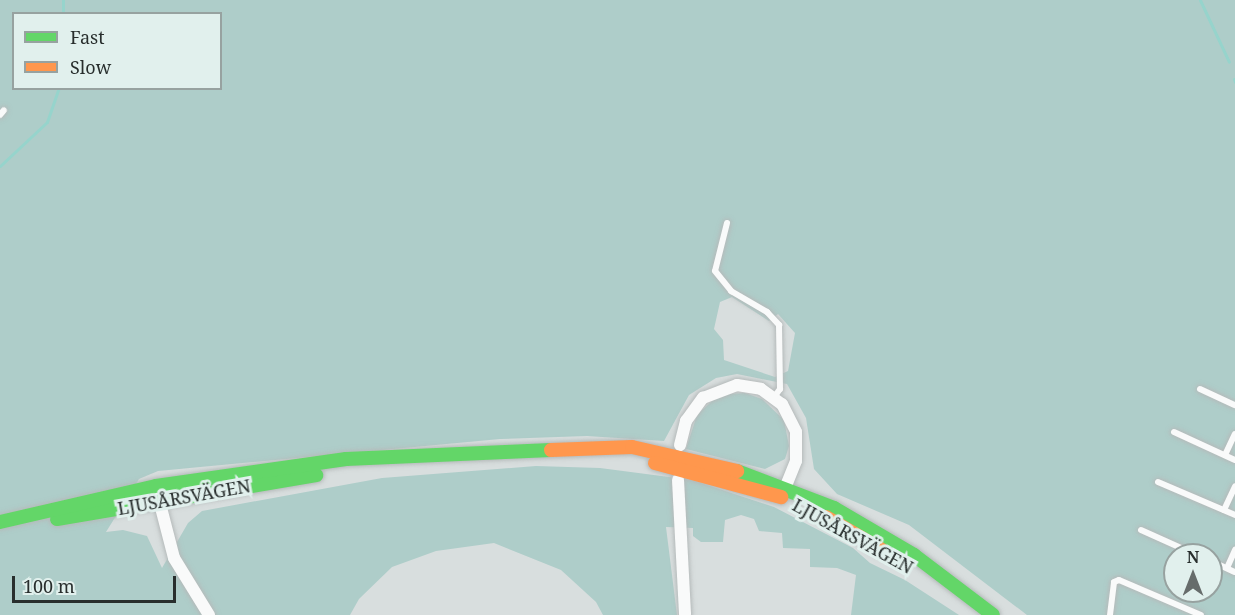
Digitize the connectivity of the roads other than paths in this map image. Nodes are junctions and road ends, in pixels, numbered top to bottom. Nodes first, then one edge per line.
1 (727, 223) dead end
2 (1200, 389) dead end
3 (774, 396) junction
4 (1235, 405) edge
5 (1174, 432) dead end
6 (1235, 434) edge
7 (680, 445) dead end
8 (1225, 455) junction
9 (1235, 460) edge
10 (367, 461) junction
11 (678, 480) dead end
12 (1158, 482) dead end
13 (156, 486) junction
14 (1235, 486) edge
15 (783, 492) junction
16 (159, 501) junction
17 (1224, 510) junction
18 (1235, 515) edge
19 (0, 522) edge
20 (1141, 530) dead end
21 (0, 531) edge
22 (1170, 543) edge
23 (1235, 550) edge
24 (1223, 566) edge
25 (1227, 568) junction
26 (1235, 572) edge
27 (209, 615) edge
28 (685, 615) edge
29 (993, 615) edge
30 (1110, 615) edge
31 (1201, 615) edge

1 - 3 lane
2 - 4 lane
3 - 7 street
3 - 15 street
5 - 8 lane
6 - 8 lane
8 - 9 lane
10 - 13 main road, LJUSÅRSVÄGEN
10 - 15 main road, LJUSÅRSVÄGEN
10 - 16 main road, LJUSÅRSVÄGEN
11 - 28 street
12 - 17 lane
13 - 16 street
13 - 19 main road, LJUSÅRSVÄGEN
14 - 17 lane
15 - 29 main road, LJUSÅRSVÄGEN
16 - 21 main road, LJUSÅRSVÄGEN
16 - 27 street
17 - 18 lane
20 - 22 lane
23 - 25 lane
24 - 25 lane
25 - 26 lane
30 - 31 lane

